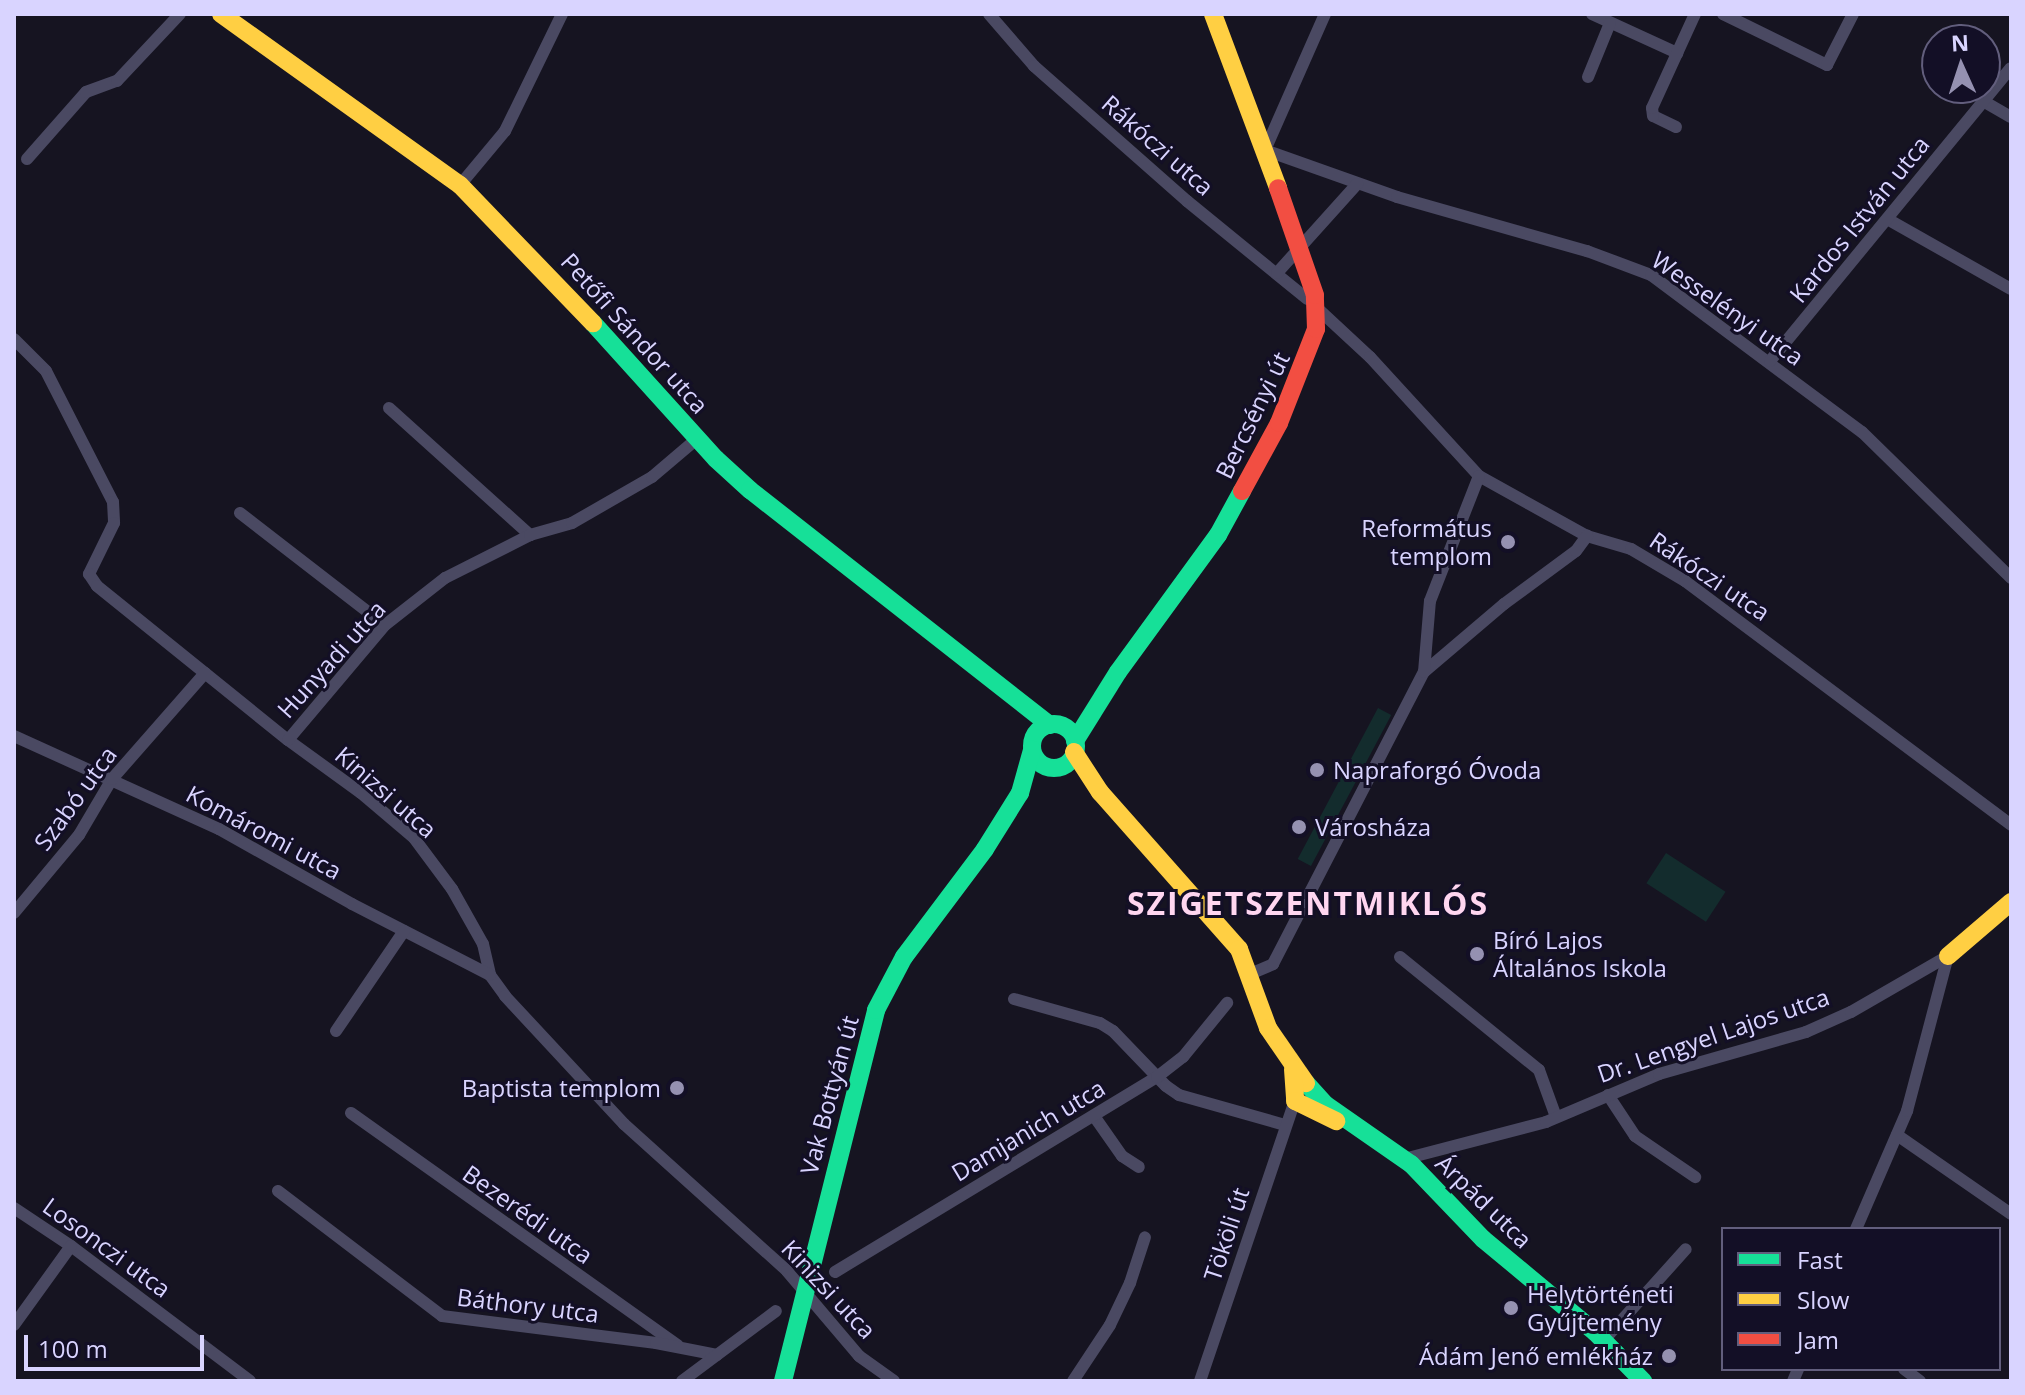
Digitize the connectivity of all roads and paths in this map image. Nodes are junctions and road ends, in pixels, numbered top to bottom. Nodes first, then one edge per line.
1 (180, 14) edge
2 (221, 14) edge
3 (562, 14) edge
4 (989, 14) edge
5 (1213, 14) edge
6 (1325, 14) edge
7 (1592, 14) edge
8 (1695, 14) edge
9 (1723, 14) edge
10 (1853, 14) edge
11 (1610, 23) junction
12 (1677, 53) junction
13 (1588, 77) dead end
14 (1981, 104) edge
15 (1988, 104) edge
16 (2011, 117) edge
17 (1676, 127) dead end
18 (1265, 150) junction
19 (27, 159) dead end
20 (1357, 184) junction
21 (460, 185) junction
22 (1889, 220) junction
23 (1301, 248) junction
24 (1277, 273) junction
25 (2011, 289) edge
26 (1312, 303) junction
27 (14, 339) edge
28 (1770, 361) junction
29 (389, 408) dead end
30 (698, 438) junction
31 (1479, 476) junction
32 (240, 513) dead end
33 (530, 535) junction
34 (1587, 536) junction
35 (2011, 578) edge
36 (385, 625) junction
37 (1118, 672) junction
38 (1424, 672) junction
39 (205, 673) junction
40 (1007, 694) junction
41 (1054, 725) junction
42 (14, 736) edge
43 (288, 740) junction
44 (1033, 744) junction
45 (1067, 757) junction
46 (112, 779) junction
47 (2011, 825) edge
48 (985, 849) junction
49 (2011, 902) edge
50 (14, 913) edge
51 (404, 931) junction
52 (1948, 956) junction
53 (1400, 957) dead end
54 (1250, 974) junction
55 (490, 975) junction
56 (1914, 975) junction
57 (1938, 988) junction
58 (1014, 999) dead end
59 (1227, 1003) dead end
60 (336, 1031) dead end
61 (1293, 1069) junction
62 (1157, 1077) junction
63 (1608, 1095) junction
64 (1295, 1101) junction
65 (351, 1113) dead end
66 (1094, 1116) junction
67 (1556, 1117) junction
68 (1285, 1125) junction
69 (1356, 1129) junction
70 (1897, 1135) junction
71 (1404, 1159) junction
72 (1139, 1167) dead end
73 (1695, 1177) dead end
74 (278, 1191) dead end
75 (14, 1208) edge
76 (2011, 1214) edge
77 (1857, 1227) edge
78 (1145, 1237) dead end
79 (71, 1246) junction
80 (1686, 1249) dead end
81 (835, 1272) dead end
82 (804, 1292) junction
83 (776, 1311) dead end
84 (14, 1325) edge
85 (1604, 1340) junction
86 (682, 1348) junction
87 (717, 1355) junction
88 (231, 1376) edge
89 (250, 1381) edge
90 (682, 1381) edge
91 (783, 1381) edge
92 (894, 1381) edge
93 (1073, 1381) edge
94 (1200, 1381) edge
95 (1643, 1381) edge

1 - 19 street
2 - 21 street, Petőfi Sándor utca
3 - 21 street
4 - 24 street, Rákóczi utca
5 - 18 street, Bercsényi út
6 - 18 street
7 - 11 street
8 - 12 street
9 - 10 street
11 - 12 street
11 - 13 street
12 - 17 street
14 - 22 street, Kardos István utca
15 - 16 street
18 - 20 street, Wesselényi utca
18 - 23 street, Bercsényi út
20 - 23 street
20 - 28 street, Wesselényi utca
21 - 30 street, Petőfi Sándor utca
22 - 25 street
22 - 28 street, Kardos István utca
23 - 24 street
23 - 26 street, Bercsényi út
24 - 26 street, Rákóczi utca
26 - 31 street, Rákóczi utca
26 - 37 street, Bercsényi út
27 - 39 street, Kinizsi utca
28 - 35 street, Wesselényi utca
29 - 33 street
30 - 33 street, Hunyadi utca
30 - 40 street, Petőfi Sándor utca
31 - 34 street, Rákóczi utca
31 - 38 street
32 - 36 street
33 - 36 street, Hunyadi utca
34 - 38 street
34 - 47 street, Rákóczi utca
36 - 43 street, Hunyadi utca
37 - 41 street, Bercsényi út
37 - 45 street, Bercsényi út
38 - 54 street
39 - 43 street, Kinizsi utca
39 - 46 street, Szabó utca
40 - 41 street, Petőfi Sándor utca
40 - 44 street, Petőfi Sándor utca
41 - 44 street, Bercsényi út
41 - 45 street, Petőfi Sándor utca
42 - 46 street, Komáromi utca
43 - 55 street, Kinizsi utca
44 - 45 street
44 - 48 street, Vak Bottyán út
45 - 48 street, Vak Bottyán út
45 - 54 street
46 - 50 street, Szabó utca
46 - 51 street, Komáromi utca
48 - 82 street, Vak Bottyán út
49 - 52 street, Dr. Lengyel Lajos utca
51 - 55 street, Komáromi utca
51 - 60 street
52 - 56 street, Dr. Lengyel Lajos utca
52 - 57 street
53 - 67 street
54 - 61 street, Árpád utca
55 - 82 street, Kinizsi utca
56 - 57 street
56 - 63 street, Dr. Lengyel Lajos utca
57 - 70 street
58 - 62 street
59 - 62 street, Damjanich utca
61 - 64 street
61 - 69 street, Árpád utca
62 - 66 street, Damjanich utca
62 - 68 street
63 - 67 street, Dr. Lengyel Lajos utca
63 - 73 street
64 - 68 street, Tököli út
64 - 69 street, Árpád utca
65 - 86 street, Bezerédi utca
66 - 72 street
66 - 81 street, Damjanich utca
67 - 71 street, Dr. Lengyel Lajos utca
68 - 94 street, Tököli út
69 - 71 street, Árpád utca
70 - 76 street
70 - 77 street
71 - 85 street, Árpád utca
74 - 86 street, Báthory utca
75 - 79 street, Losonczi utca
78 - 93 street
79 - 84 street
79 - 88 street, Losonczi utca
80 - 85 street
82 - 91 street, Vak Bottyán út
82 - 92 street, Kinizsi utca
83 - 87 street
85 - 95 street, Árpád utca
86 - 87 street, Báthory utca
87 - 90 street
88 - 89 street, Losonczi utca

